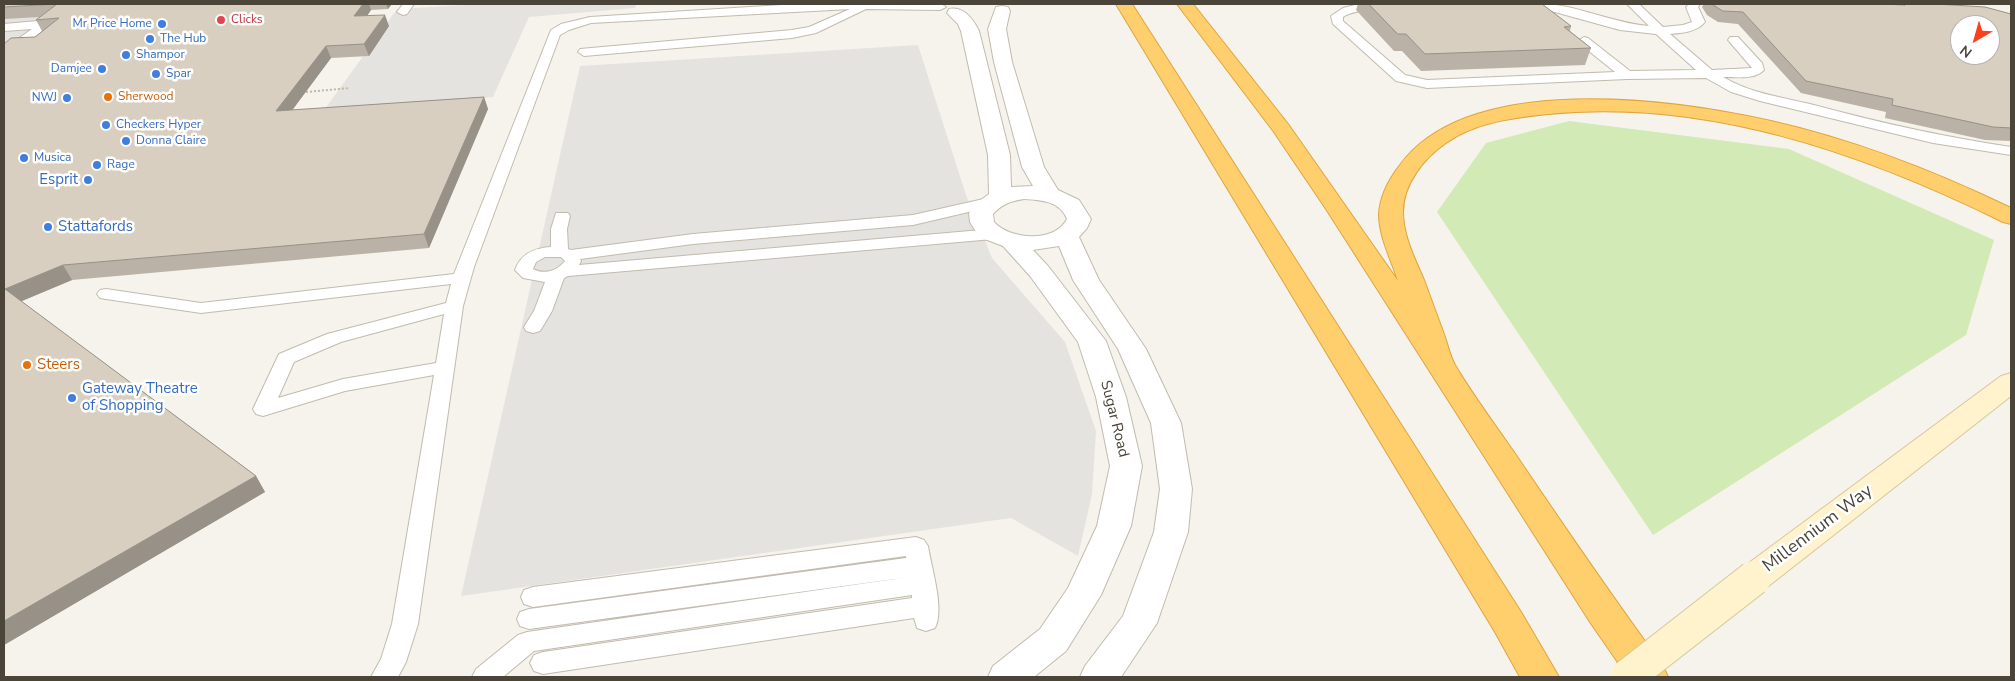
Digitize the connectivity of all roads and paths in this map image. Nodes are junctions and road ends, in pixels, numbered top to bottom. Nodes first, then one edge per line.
1 (1186, 4) edge
2 (1390, 4) edge
3 (1537, 4) edge
4 (1633, 4) edge
5 (1695, 4) edge
6 (831, 5) edge
7 (1123, 5) edge
8 (866, 6) junction
9 (685, 8) edge
10 (944, 8) edge
11 (655, 9) edge
12 (995, 11) edge
13 (4, 27) edge
14 (1660, 31) junction
15 (1734, 40) dead end
16 (1584, 41) edge
17 (1674, 44) joint
18 (10, 46) edge
19 (584, 52) dead end
20 (4, 55) edge
21 (1710, 74) junction
22 (1627, 75) junction
23 (350, 88) dead end
24 (306, 92) dead end
25 (2011, 152) edge
26 (1049, 194) junction
27 (994, 200) junction
28 (562, 216) dead end
29 (2011, 217) edge
30 (1066, 235) junction
31 (1003, 238) junction
32 (563, 263) junction
33 (462, 278) junction
34 (106, 294) dead end
35 (454, 306) junction
36 (533, 327) dead end
37 (446, 367) junction
38 (1441, 367) junction
39 (2011, 382) edge
40 (923, 594) junction
41 (531, 608) dead end
42 (543, 663) dead end
43 (384, 677) edge
44 (485, 677) edge
45 (1007, 677) edge
46 (1099, 677) edge
47 (1540, 677) edge
48 (1627, 677) edge
49 (1649, 677) edge

1 - 38 highway
2 - 22 lane
3 - 14 lane
4 - 14 lane
5 - 14 lane
6 - 8 lane
6 - 9 lane
7 - 47 highway
8 - 10 lane
8 - 19 lane
9 - 11 lane
10 - 12 street
10 - 27 street
11 - 33 lane
12 - 26 street
13 - 18 lane
14 - 17 lane
15 - 21 lane
16 - 22 lane
17 - 21 lane
18 - 20 lane
21 - 22 lane
21 - 25 lane
23 - 24 path
26 - 27 street
26 - 30 street
27 - 31 street, Sugar Road
27 - 32 lane
28 - 32 lane
29 - 38 highway
30 - 31 street
30 - 46 street
31 - 32 lane
31 - 45 street, Sugar Road
32 - 36 lane
33 - 34 lane
33 - 35 lane
35 - 37 lane
35 - 37 lane
37 - 43 lane
38 - 49 highway
39 - 48 street, Millennium Way, bridge
40 - 41 lane
40 - 42 lane
40 - 44 lane

